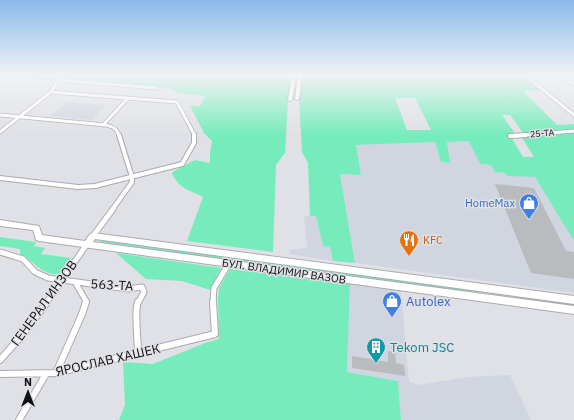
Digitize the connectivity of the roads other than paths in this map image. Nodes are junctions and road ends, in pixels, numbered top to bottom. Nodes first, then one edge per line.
1 (47, 96) edge
2 (97, 96) edge
3 (291, 96) edge
4 (297, 96) edge
5 (550, 96) edge
6 (128, 98) junction
7 (296, 99) dead end
8 (290, 100) dead end
9 (0, 115) edge
10 (574, 115) edge
11 (20, 117) junction
12 (103, 124) junction
13 (574, 131) edge
14 (0, 132) edge
15 (510, 136) dead end
16 (132, 177) junction
17 (0, 178) edge
18 (0, 223) edge
19 (93, 236) junction
20 (87, 244) junction
21 (0, 252) edge
22 (226, 268) dead end
23 (63, 280) junction
24 (75, 282) junction
25 (574, 300) edge
26 (574, 310) edge
27 (138, 352) junction
28 (0, 360) edge
29 (56, 373) junction
30 (0, 374) edge
31 (46, 374) junction
32 (18, 420) edge

1 - 11 street
2 - 6 street
3 - 8 street
4 - 7 street
5 - 10 street
6 - 12 street
6 - 16 street
9 - 11 street
11 - 12 street
11 - 14 street
12 - 16 street
13 - 15 street, 25-ТА
16 - 17 street
16 - 19 street
18 - 20 main road, БУЛ. ВЛАДИМИР ВАЗОВ
19 - 20 main road
19 - 25 main road, БУЛ. ВЛАДИМИР ВАЗОВ
20 - 23 street, ГЕНЕРАЛ ИНЗОВ
20 - 26 main road, БУЛ. ВЛАДИМИР ВАЗОВ
21 - 23 street, 563-ТА
22 - 27 street, ЯРОСЛАВ ХАШЕК
23 - 24 street, 563-ТА
23 - 28 street, ГЕНЕРАЛ ИНЗОВ
24 - 27 street, 563-ТА
24 - 29 street
27 - 29 street, ЯРОСЛАВ ХАШЕК
29 - 31 street, ЯРОСЛАВ ХАШЕК
30 - 31 street, ЯРОСЛАВ ХАШЕК
31 - 32 street

